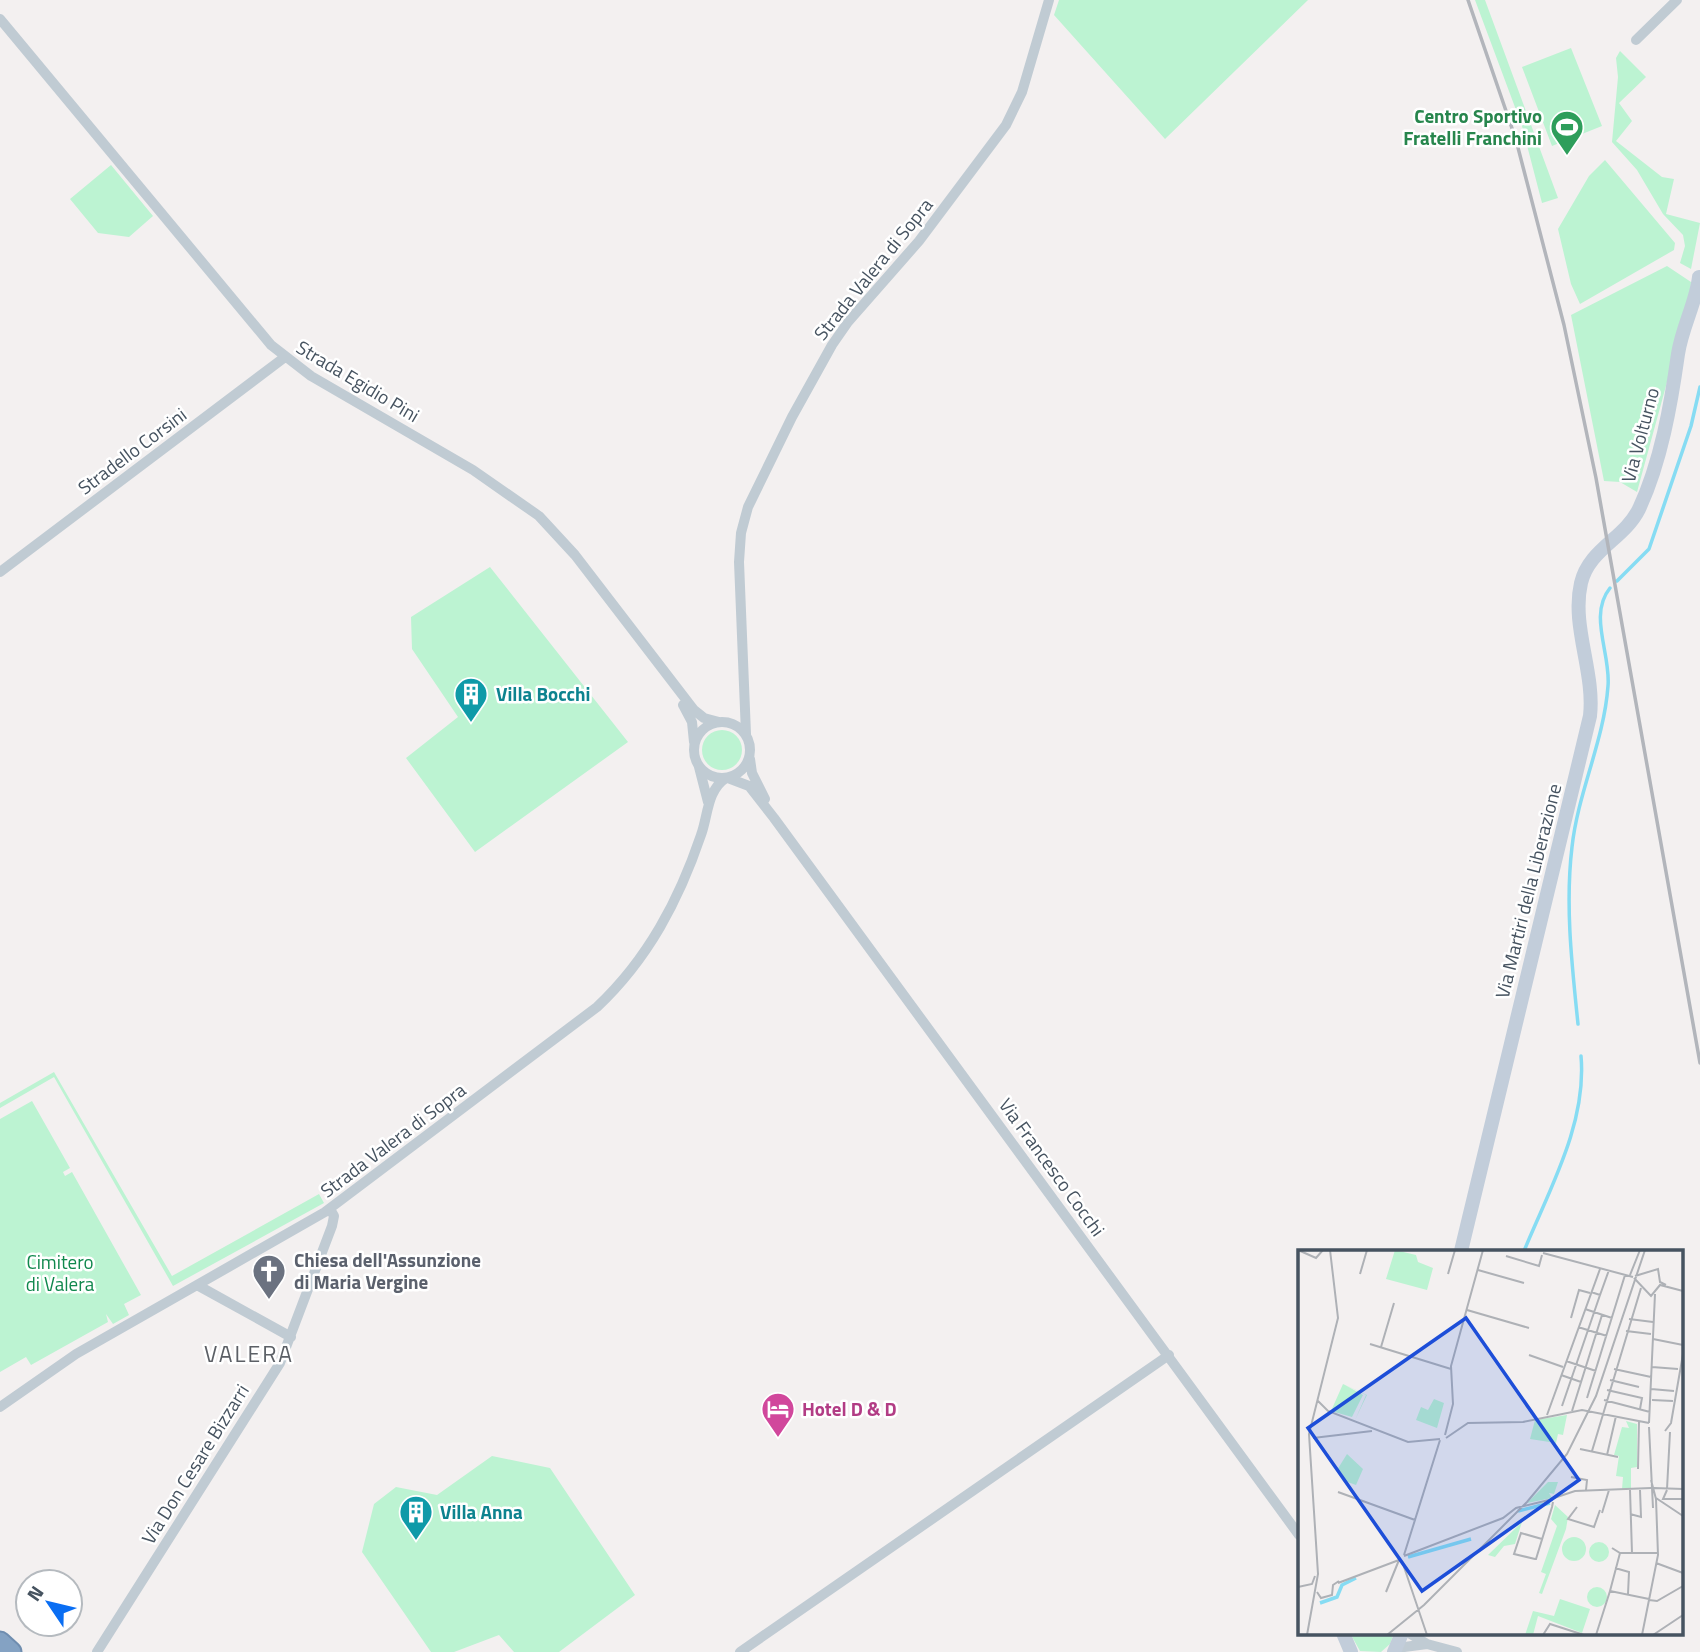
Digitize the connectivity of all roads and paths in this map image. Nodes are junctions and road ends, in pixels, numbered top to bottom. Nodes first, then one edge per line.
1 (1049, 0) edge
2 (1677, 0) edge
3 (0, 19) edge
4 (1636, 40) dead end
5 (1700, 270) edge
6 (1700, 279) edge
7 (1700, 307) edge
8 (285, 357) junction
9 (1678, 365) junction
10 (1606, 544) joint
11 (0, 572) edge
12 (669, 679) junction
13 (743, 693) junction
14 (720, 722) junction
15 (746, 734) junction
16 (694, 746) junction
17 (750, 752) junction
18 (698, 764) junction
19 (727, 778) junction
20 (708, 805) junction
21 (776, 820) junction
22 (330, 1209) junction
23 (1461, 1250) edge
24 (197, 1285) junction
25 (291, 1337) junction
26 (1169, 1355) junction
27 (0, 1407) edge
28 (1298, 1534) edge
29 (1402, 1634) edge
30 (1411, 1634) edge
31 (0, 1642) edge
32 (1430, 1645) junction
33 (1395, 1651) edge
34 (11, 1652) edge
35 (97, 1652) edge
36 (740, 1652) edge
37 (1457, 1652) edge

1 - 13 street, Strada Valera di Sopra
2 - 4 street
3 - 8 street, Strada Egidio Pini
5 - 6 street, Via Volturno
6 - 9 street, Via Volturno
7 - 9 street, Via Volturno
8 - 11 street, Stradello Corsini
8 - 12 street, Strada Egidio Pini
9 - 10 street, Via Volturno
10 - 23 street, Via Martiri della Liberazione
12 - 14 street, Strada Egidio Pini
12 - 16 street, Strada Egidio Pini
13 - 14 street
13 - 15 street, Strada Valera di Sopra
14 - 15 street
14 - 16 street
15 - 17 street, Strada Valera di Sopra
16 - 18 street, Strada Valera di Sopra
17 - 19 street, Strada Valera di Sopra
17 - 21 street, Via Francesco Cocchi
18 - 19 street
18 - 20 street, Strada Valera di Sopra
19 - 20 street, Strada Valera di Sopra
19 - 21 street, Via Francesco Cocchi
20 - 22 street, Strada Valera di Sopra
21 - 26 street, Via Francesco Cocchi
22 - 24 street, Strada Valera di Sopra
22 - 25 street, Via Don Cesare Bizzarri
24 - 25 street
24 - 27 street, Strada Valera di Sopra
25 - 35 street, Via Don Cesare Bizzarri
26 - 28 street, Via Francesco Cocchi
26 - 36 street
29 - 33 street
30 - 32 street
31 - 34 highway
32 - 33 street
32 - 37 street

